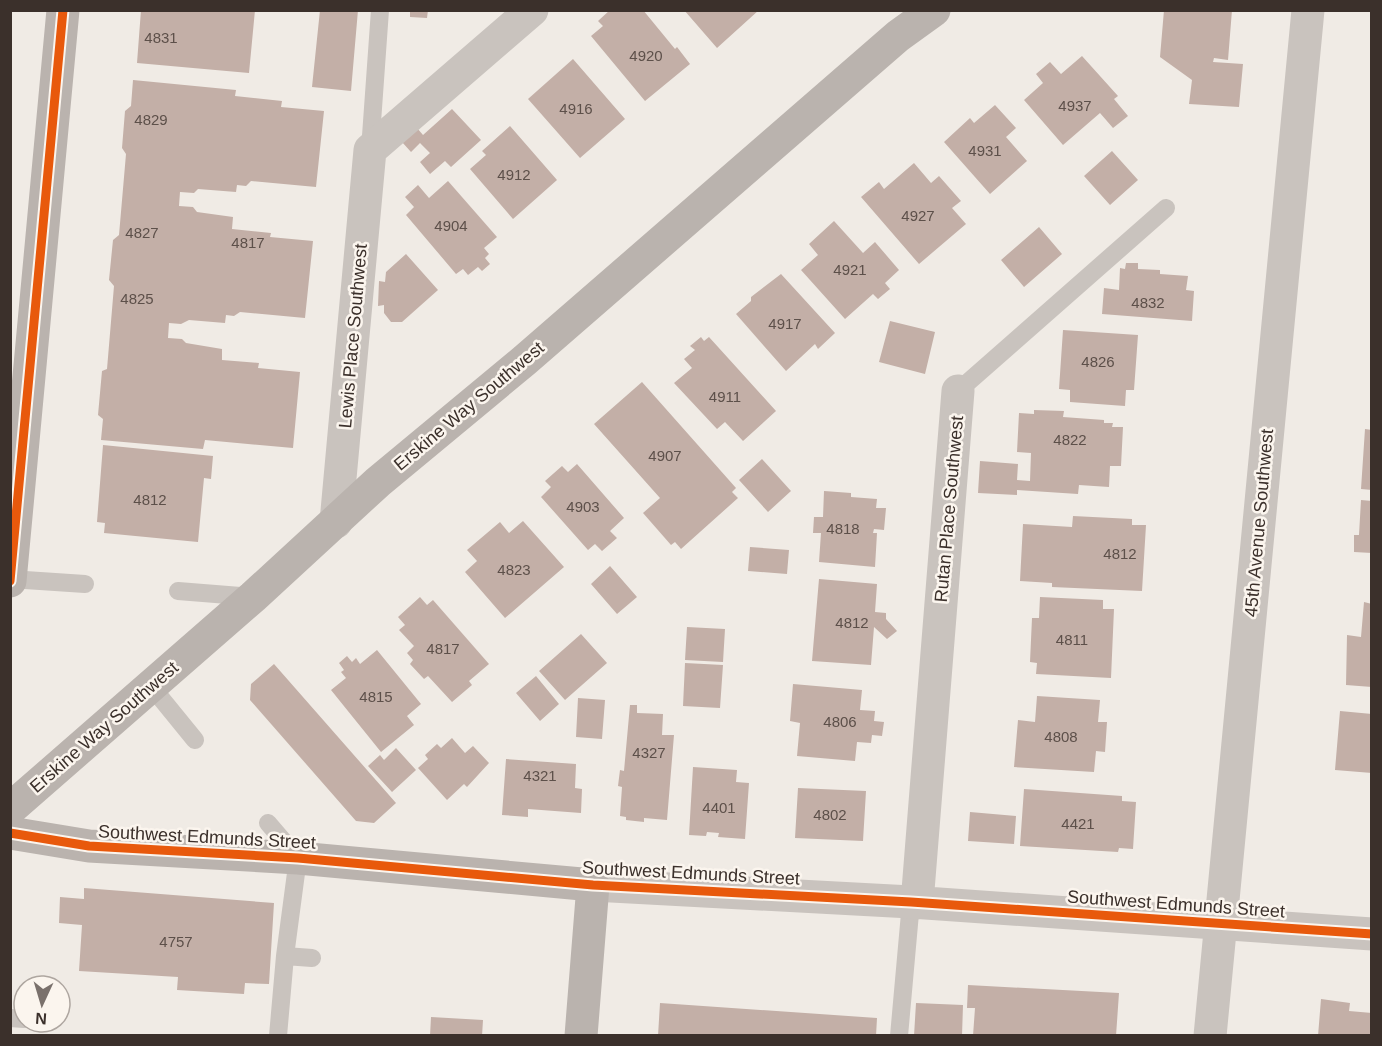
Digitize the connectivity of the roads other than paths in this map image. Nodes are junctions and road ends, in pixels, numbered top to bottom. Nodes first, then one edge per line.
1 (63, 10) edge
2 (380, 10) edge
3 (532, 10) edge
4 (934, 10) edge
5 (1308, 10) edge
6 (370, 150) junction
7 (1166, 208) dead end
8 (958, 392) joint
9 (16, 469) edge
10 (336, 522) junction
11 (11, 580) edge
12 (85, 584) dead end
13 (178, 591) dead end
14 (253, 597) junction
15 (151, 686) junction
16 (195, 740) dead end
17 (10, 809) edge
18 (268, 824) dead end
19 (10, 833) edge
20 (298, 858) junction
21 (593, 885) junction
22 (914, 902) junction
23 (1220, 923) junction
24 (1371, 934) edge
25 (285, 957) junction
26 (312, 958) dead end
27 (278, 1035) edge
28 (580, 1035) edge
29 (899, 1035) edge
30 (1210, 1035) edge

1 - 9 street
2 - 6 lane, Lewis Place Southwest
3 - 6 street
4 - 10 street, Erskine Way Southwest
5 - 23 street, 45th Avenue Southwest
6 - 10 street, Lewis Place Southwest
7 - 8 lane, Rutan Place Southwest
8 - 22 street, Rutan Place Southwest
9 - 11 street
10 - 14 street, Erskine Way Southwest
11 - 12 lane
13 - 14 lane
14 - 15 street, Erskine Way Southwest
15 - 16 lane
15 - 17 street, Erskine Way Southwest
18 - 20 lane
19 - 20 street, Southwest Edmunds Street
20 - 21 street, Southwest Edmunds Street
20 - 25 lane
21 - 22 street, Southwest Edmunds Street
21 - 28 street
22 - 23 street, Southwest Edmunds Street
22 - 29 lane
23 - 24 street, Southwest Edmunds Street
23 - 30 street, 45th Avenue Southwest
25 - 26 lane
25 - 27 lane

